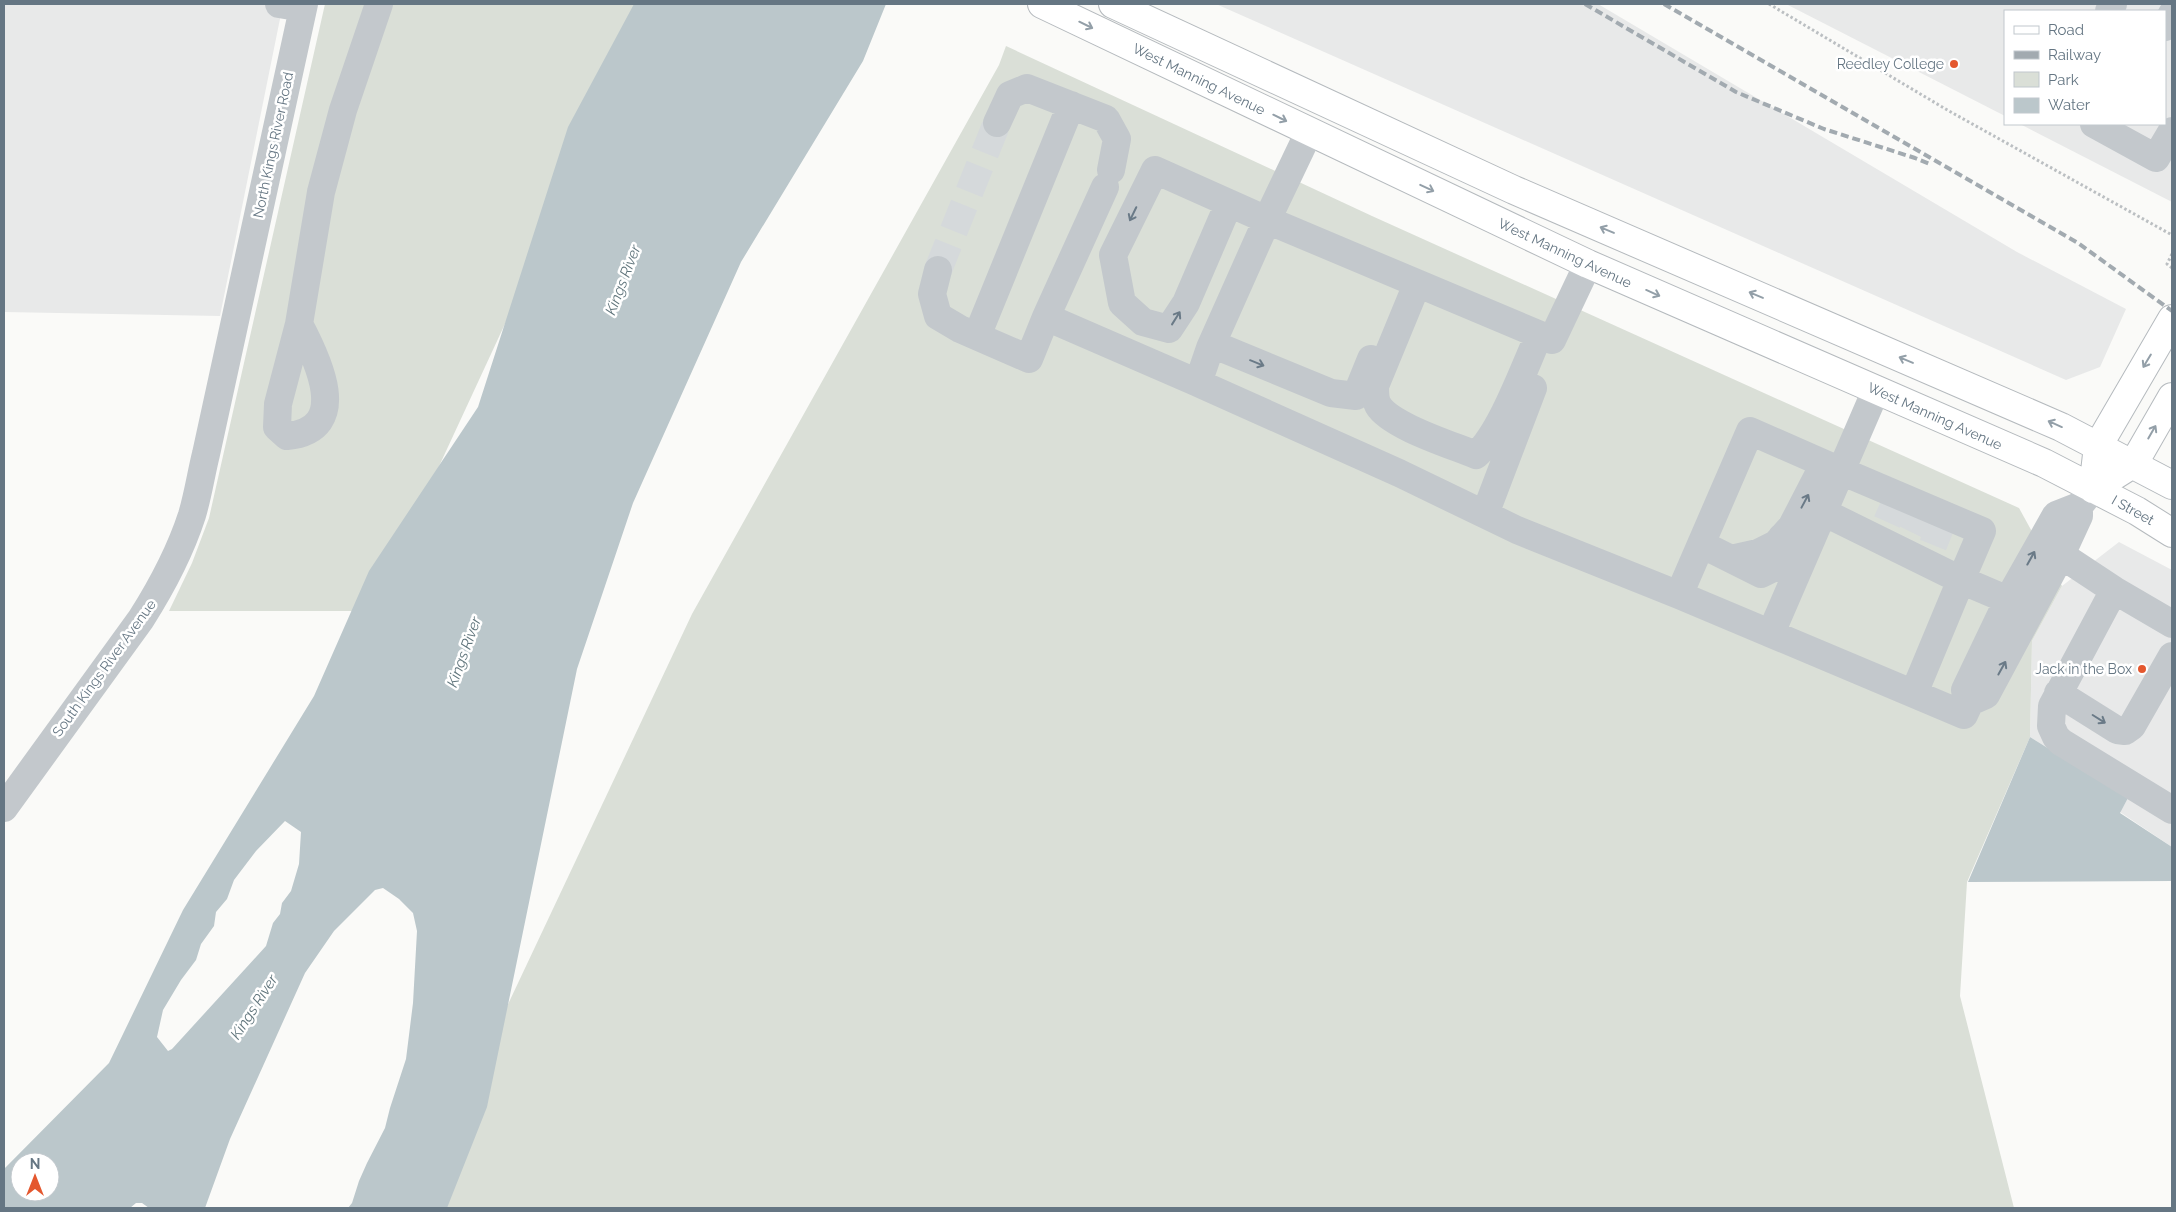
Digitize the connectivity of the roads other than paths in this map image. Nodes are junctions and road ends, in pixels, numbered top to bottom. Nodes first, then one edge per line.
1 (379, 4) edge
2 (1042, 4) edge
3 (1113, 4) edge
4 (295, 5) edge
5 (2172, 14) edge
6 (2166, 25) edge
7 (1071, 105) junction
8 (996, 123) tunnel mouth
9 (2103, 126) edge
10 (2172, 131) edge
11 (1309, 132) junction
12 (1229, 203) junction
13 (1268, 220) junction
14 (1588, 264) junction
15 (938, 270) tunnel mouth
16 (1411, 281) junction
17 (243, 287) joint
18 (1046, 317) junction
19 (2172, 319) edge
20 (299, 324) dead end
21 (978, 336) junction
22 (1545, 338) junction
23 (1212, 344) junction
24 (1198, 383) junction
25 (1876, 390) junction
26 (2172, 398) edge
27 (2098, 446) junction
28 (2134, 463) junction
29 (1833, 467) junction
30 (2172, 485) edge
31 (2086, 497) junction
32 (1823, 512) junction
33 (1485, 514) junction
34 (1914, 525) junction
35 (2172, 532) edge
36 (1701, 544) junction
37 (2061, 555) junction
38 (1961, 580) junction
39 (2114, 590) junction
40 (1679, 595) junction
41 (2008, 600) junction
42 (2172, 624) edge
43 (1771, 633) junction
44 (2172, 656) edge
45 (1914, 693) junction
46 (2058, 693) junction
47 (1970, 702) junction
48 (4, 808) edge
49 (2172, 810) edge

1 - 20 street
2 -> 11 main road, West Manning Avenue
27 -> 3 main road
4 - 17 street, North Kings River Road
5 - 6 street
7 - 8 street
7 - 18 street
7 - 21 street
9 - 10 street
11 - 13 street
11 -> 14 main road, West Manning Avenue
12 -> 12 street
12 - 13 street
13 - 16 street
13 - 23 street
14 - 22 street
14 -> 25 main road, West Manning Avenue
15 - 21 street
16 - 22 street
16 - 22 street
23 -> 16 street
17 - 48 street, South Kings River Avenue
18 - 21 street
18 - 24 street
19 -> 27 main road
22 - 33 street
23 - 24 street
24 - 33 street
25 - 29 street
25 - 31 main road, West Manning Avenue
28 -> 26 main road
27 - 28 main road
27 - 31 main road
28 - 30 main road
28 - 31 main road
29 - 32 street
29 - 34 street
36 -> 29 street
29 - 36 street
31 - 35 main road, I Street
31 - 37 street
41 -> 31 street
32 - 34 street
32 - 43 street
33 - 40 street
34 - 38 street
34 - 38 street
36 - 40 street
37 - 39 street
47 -> 37 street
38 - 41 street
38 - 45 street
39 - 42 street
39 - 46 street
40 - 43 street
41 - 47 street
43 - 45 street
46 -> 44 street
45 - 47 street
46 - 49 street

